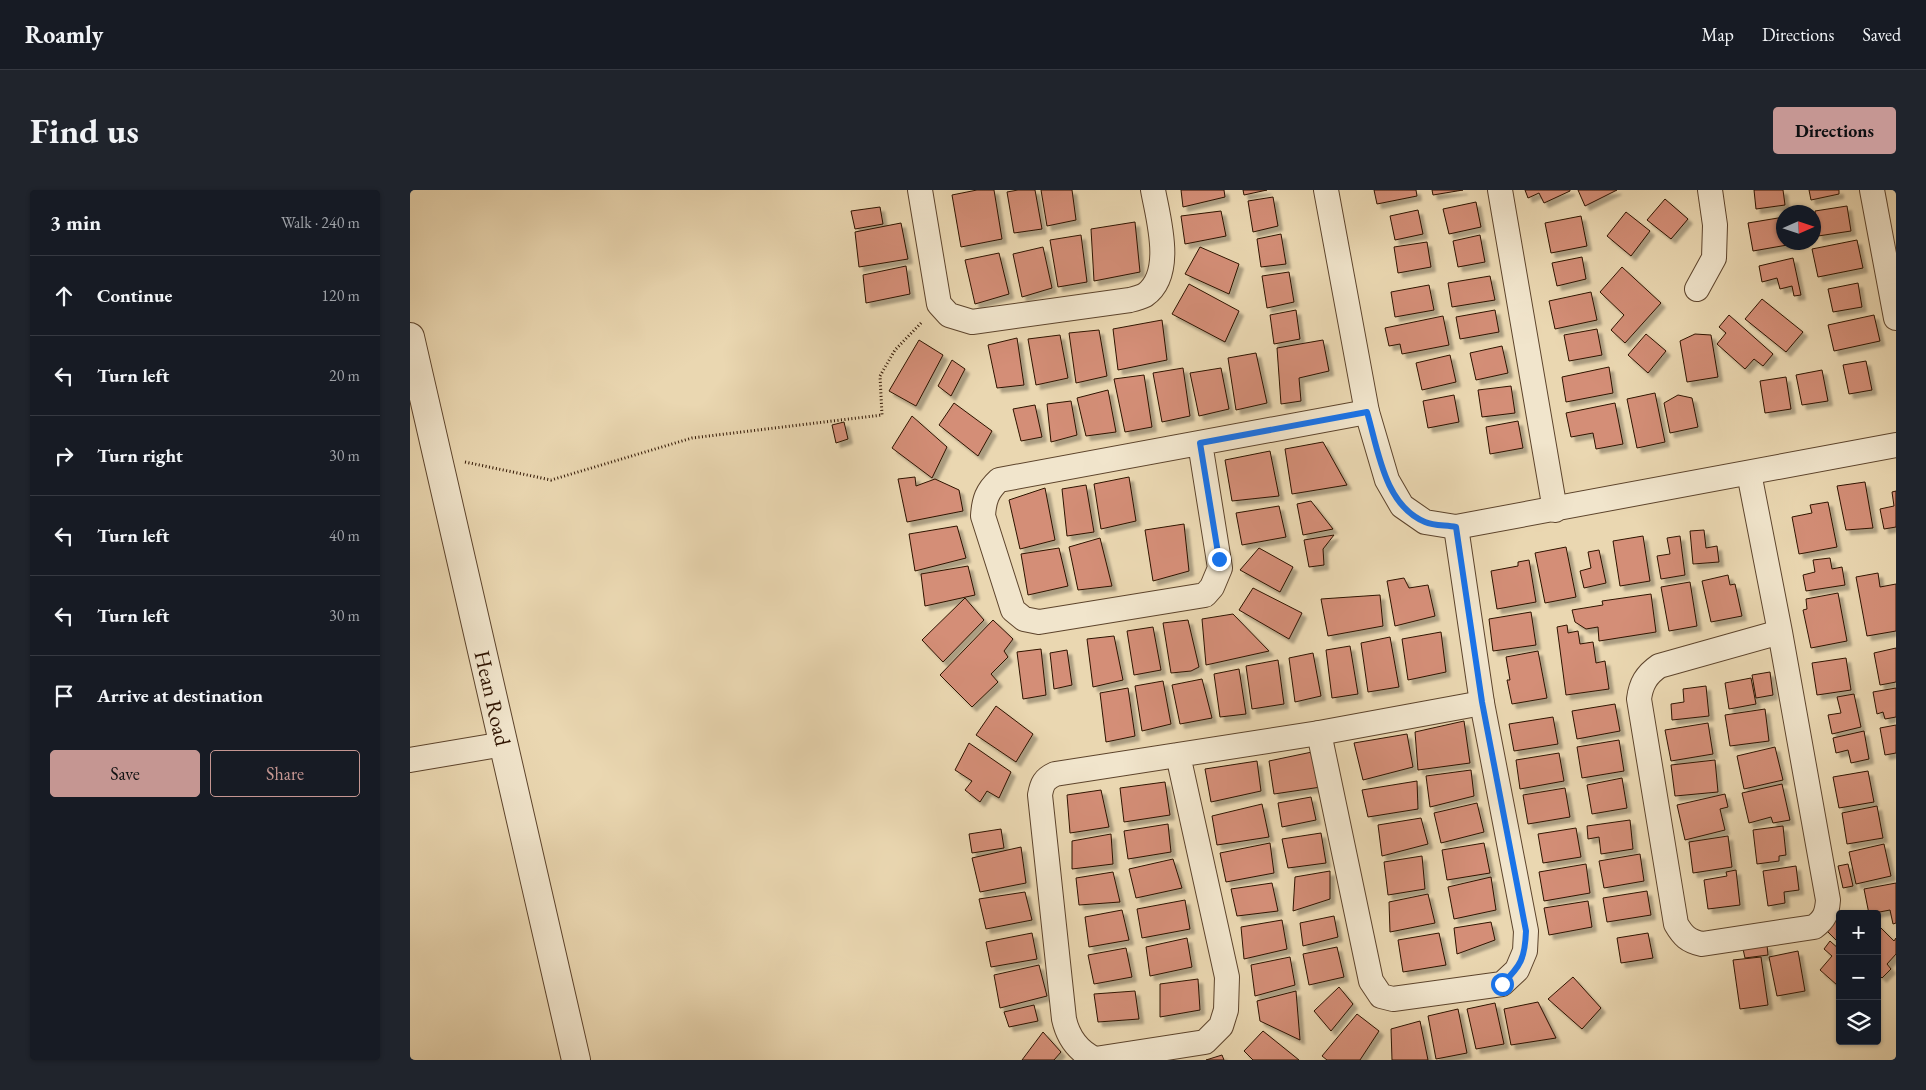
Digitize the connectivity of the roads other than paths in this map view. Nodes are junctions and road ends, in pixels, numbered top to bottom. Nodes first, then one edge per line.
1 (920, 190) edge
2 (1153, 190) edge
3 (1326, 190) edge
4 (1500, 190) edge
5 (1710, 190) edge
6 (1872, 190) edge
7 (1697, 289) dead end
8 (1896, 318) edge
9 (410, 337) edge
10 (1367, 412) junction
11 (1200, 443) junction
12 (1896, 445) edge
13 (1749, 474) junction
14 (1555, 510) junction
15 (1456, 527) junction
16 (1780, 632) junction
17 (1482, 702) junction
18 (1319, 733) junction
19 (504, 744) junction
20 (1178, 755) junction
21 (410, 760) edge
22 (576, 1060) edge

1 - 2 street
3 - 10 street
4 - 14 street
5 - 7 street
6 - 8 street
9 - 19 street, Hean Road
10 - 11 street
10 - 15 street
11 - 11 street
12 - 13 street
13 - 14 street
13 - 16 street
14 - 15 street
15 - 17 street
16 - 16 street
17 - 18 street
17 - 18 street
18 - 20 street
19 - 21 street
19 - 22 street, Hean Road
20 - 20 street

